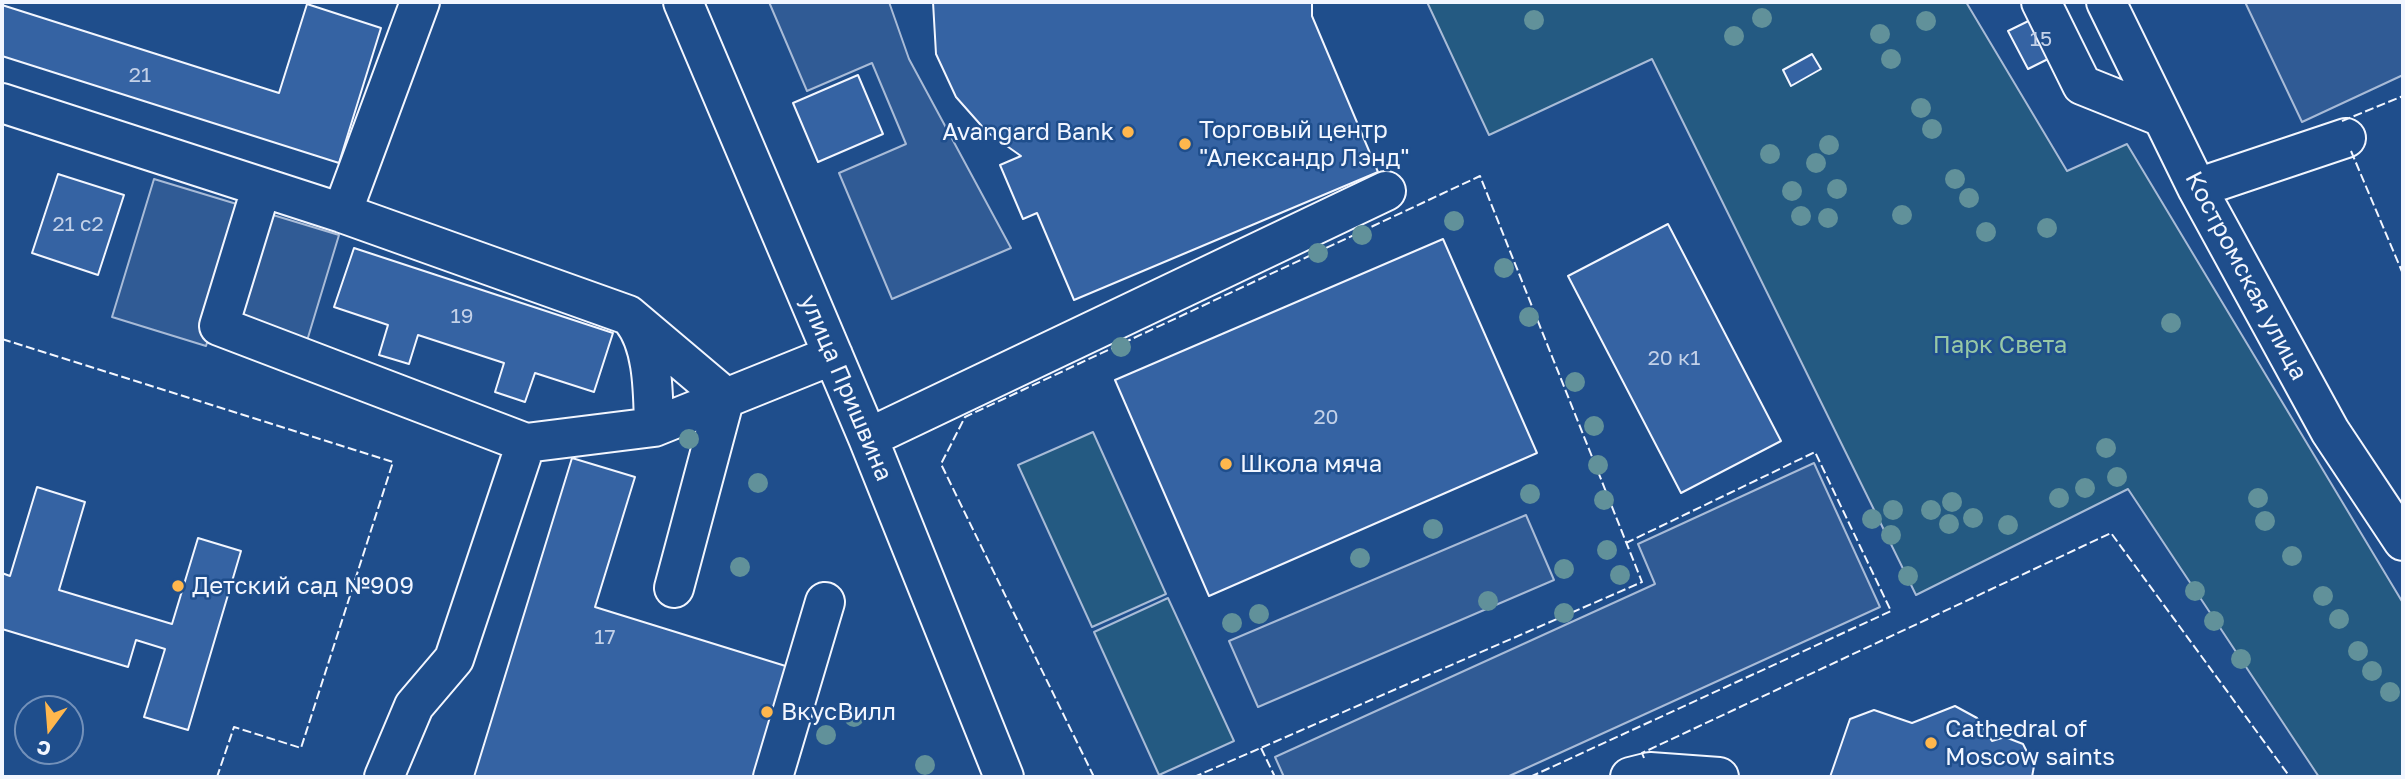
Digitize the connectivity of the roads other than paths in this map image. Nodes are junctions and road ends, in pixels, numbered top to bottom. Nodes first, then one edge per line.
1 (683, 2) edge
2 (2041, 2) edge
3 (2106, 2) edge
4 (416, 3) edge
5 (2, 103) edge
6 (2162, 117) junction
7 (2346, 138) dead end
8 (2197, 188) junction
9 (261, 189) junction
10 (1386, 191) dead end
11 (342, 213) junction
12 (628, 315) junction
13 (833, 355) junction
14 (725, 397) junction
15 (654, 427) junction
16 (868, 438) junction
17 (526, 443) junction
18 (2403, 541) edge
19 (674, 588) dead end
20 (825, 601) dead end
21 (384, 777) edge
22 (773, 777) edge
23 (1004, 777) edge
24 (1630, 777) edge
25 (1719, 777) edge

1 - 13 street, улица Пришвина
2 - 6 street
3 - 6 street, Костромская улица
4 - 11 street
5 - 9 street
6 - 8 street, Костромская улица
7 - 8 street
8 - 18 street, Костромская улица
9 - 11 street
9 - 17 street
10 - 16 street
11 - 12 street
12 - 14 street
12 - 15 street
13 - 14 street
13 - 16 street, улица Пришвина
14 - 15 street
14 - 19 street
15 - 17 street
16 - 23 street, улица Пришвина
17 - 21 street
20 - 22 street
24 - 25 street

